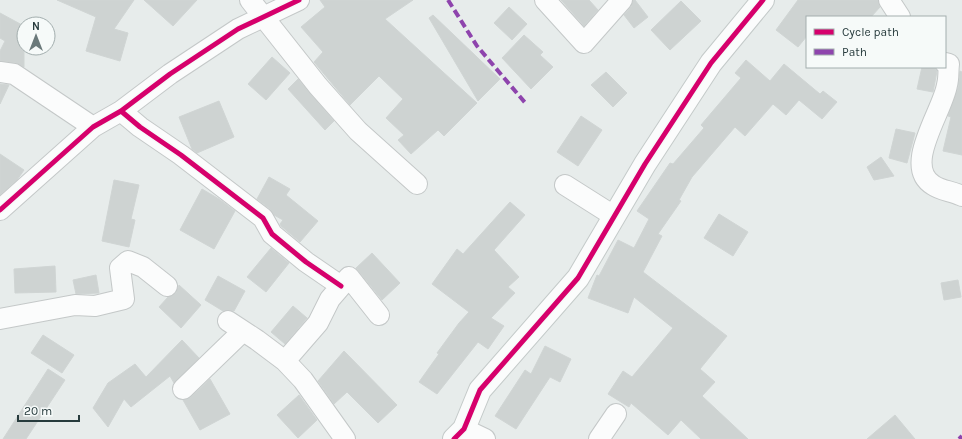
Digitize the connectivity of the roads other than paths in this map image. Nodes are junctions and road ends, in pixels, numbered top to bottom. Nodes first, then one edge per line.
1 (250, 0) edge
2 (299, 0) edge
3 (545, 0) edge
4 (622, 0) edge
5 (763, 0) edge
6 (889, 0) edge
7 (263, 16) junction
8 (899, 16) edge
9 (946, 63) edge
10 (0, 72) edge
11 (121, 111) junction
12 (93, 126) junction
13 (417, 184) dead end
14 (564, 185) dead end
15 (962, 196) edge
16 (0, 210) edge
17 (614, 216) junction
18 (167, 286) dead end
19 (342, 286) junction
20 (379, 315) dead end
21 (0, 319) edge
22 (285, 362) junction
23 (183, 389) dead end
24 (616, 414) dead end
25 (459, 434) edge
26 (345, 439) edge
27 (485, 439) edge
28 (600, 439) edge

1 - 7 street
2 - 7 street
3 - 4 street
5 - 17 street
6 - 8 street
7 - 11 street
7 - 13 street
9 - 15 street
10 - 12 street
11 - 12 street
11 - 19 street
12 - 16 street
14 - 17 street
17 - 25 street
18 - 21 street
19 - 20 street
19 - 22 street
22 - 23 street
22 - 26 street
24 - 28 street
25 - 27 street

